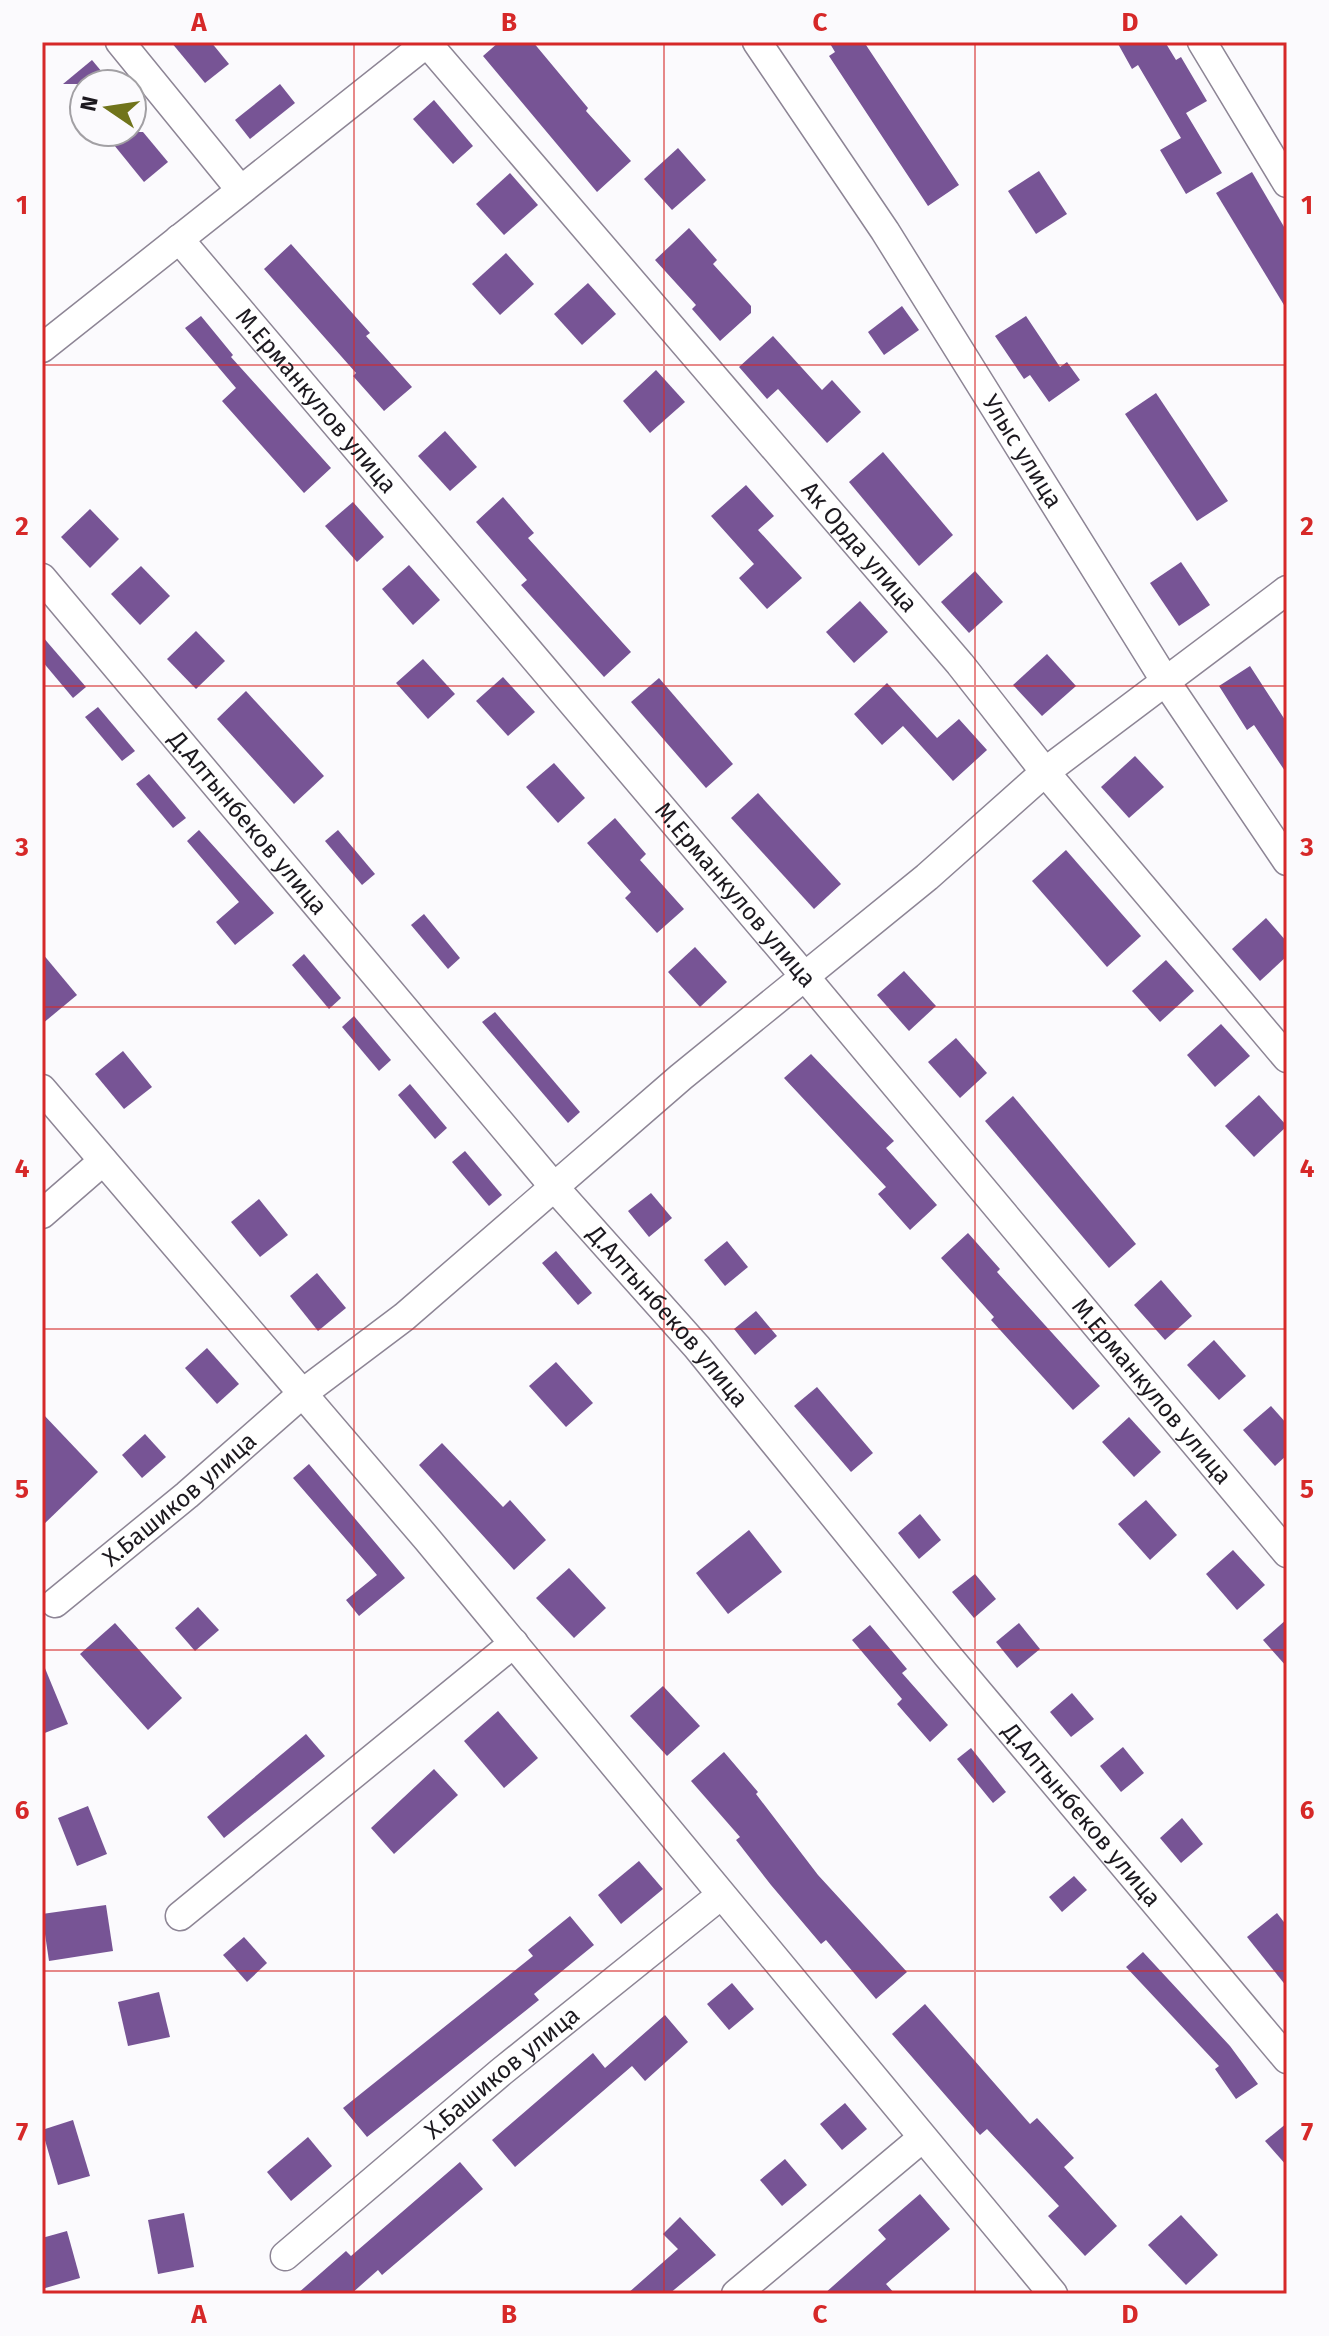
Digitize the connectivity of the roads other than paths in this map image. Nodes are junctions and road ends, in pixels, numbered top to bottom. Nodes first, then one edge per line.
1 (120, 42) edge
2 (427, 42) edge
3 (757, 42) edge
4 (1202, 42) edge
5 (1287, 183) edge
6 (239, 188) junction
7 (179, 239) junction
8 (42, 348) edge
9 (42, 578) edge
10 (1287, 590) edge
11 (1166, 682) junction
12 (1045, 772) junction
13 (1287, 861) edge
14 (806, 978) junction
15 (1287, 1058) edge
16 (42, 1089) edge
17 (103, 1161) junction
18 (555, 1188) junction
19 (42, 1214) edge
20 (303, 1393) junction
21 (1287, 1553) edge
22 (55, 1603) dead end
23 (514, 1643) junction
24 (721, 1895) junction
25 (180, 1916) dead end
26 (1287, 2059) edge
27 (921, 2139) junction
28 (285, 2256) dead end
29 (736, 2294) edge
30 (1053, 2294) edge

1 - 6 street
2 - 6 street
2 - 12 street, Ак Орда улица
3 - 11 street, Улыс улица
4 - 5 street
6 - 7 street
7 - 8 street
7 - 14 street, М.Ерманкулов улица
9 - 18 street, Д.Алтынбеков улица
10 - 11 street, Х.Башиков улица
11 - 12 street, Х.Башиков улица
11 - 13 street, Улыс улица
12 - 14 street, Х.Башиков улица
12 - 15 street, Ак Орда улица
14 - 18 street, Х.Башиков улица
14 - 21 street, М.Ерманкулов улица
16 - 17 street
17 - 19 street
17 - 20 street
18 - 20 street, Х.Башиков улица
18 - 26 street, Д.Алтынбеков улица
20 - 22 street, Х.Башиков улица
20 - 23 street
23 - 24 street
23 - 25 street
24 - 27 street
24 - 28 street, Х.Башиков улица
27 - 29 street
27 - 30 street

